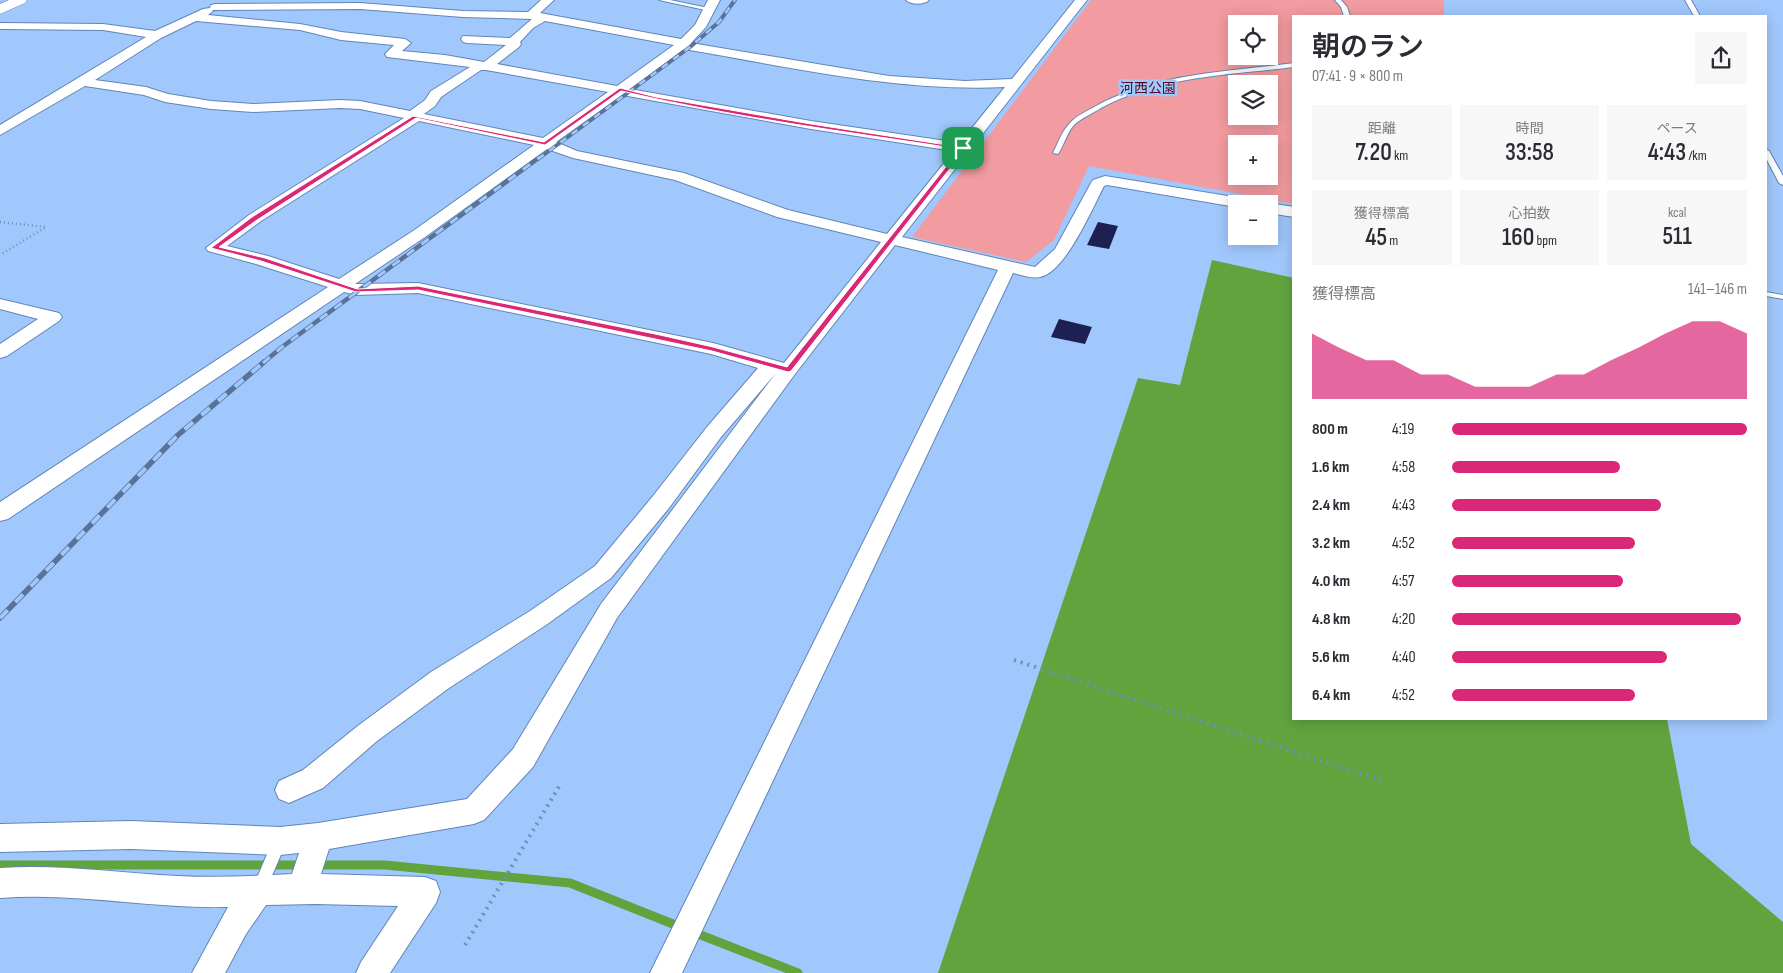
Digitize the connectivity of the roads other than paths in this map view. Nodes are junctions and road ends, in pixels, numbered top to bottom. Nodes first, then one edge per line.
1 (20, 0) edge
2 (434, 0) edge
3 (544, 0) edge
4 (662, 0) edge
5 (912, 0) edge
6 (923, 0) edge
7 (1081, 0) edge
8 (1338, 0) edge
9 (1688, 0) edge
10 (220, 3) edge
11 (712, 4) edge
12 (0, 10) edge
13 (416, 10) junction
14 (1347, 15) edge
15 (1696, 15) edge
16 (536, 16) junction
17 (195, 17) junction
18 (0, 26) edge
19 (157, 35) junction
20 (467, 39) dead end
21 (512, 42) junction
22 (683, 44) junction
23 (1292, 65) edge
24 (487, 66) junction
25 (83, 82) junction
26 (1014, 83) junction
27 (620, 90) junction
28 (415, 117) junction
29 (0, 130) edge
30 (545, 143) junction
31 (963, 148) junction
32 (1056, 153) dead end
33 (1767, 153) edge
34 (1783, 184) edge
35 (1228, 201) edge
36 (1278, 209) edge
37 (1292, 212) edge
38 (890, 240) junction
39 (1008, 267) junction
40 (339, 286) junction
41 (1767, 294) edge
42 (1783, 297) edge
43 (0, 304) edge
44 (0, 352) edge
45 (780, 367) junction
46 (1, 512) edge
47 (289, 790) dead end
48 (0, 838) edge
49 (318, 839) junction
50 (279, 843) junction
51 (0, 883) edge
52 (260, 887) junction
53 (302, 887) junction
54 (669, 967) edge
55 (208, 973) edge
56 (372, 973) edge

1 - 12 main road
2 - 13 street
3 - 16 street
4 - 11 lane
5 - 6 street
7 - 26 street
8 - 14 lane
9 - 15 lane
10 - 13 street
10 - 17 street
11 - 22 street
13 - 16 street
16 - 21 street
16 - 22 street
17 - 19 street
17 - 24 street
18 - 19 street
19 - 25 street
20 - 21 street
21 - 24 street
22 - 26 street
22 - 27 street
23 - 32 lane
24 - 27 street
24 - 28 street
25 - 28 street
25 - 29 street
26 - 31 street
27 - 30 street
27 - 31 street
28 - 30 street
28 - 40 street
30 - 38 street
30 - 40 street
31 - 38 street
33 - 34 lane
35 - 39 street
36 - 37 street
38 - 39 street
38 - 45 street
39 - 54 street
40 - 45 street
40 - 46 street
41 - 42 lane
43 - 44 street
45 - 47 street
45 - 49 street
48 - 50 street
49 - 50 street
49 - 53 street
50 - 52 lane
51 - 52 street
52 - 53 street
52 - 55 street
53 - 56 street

